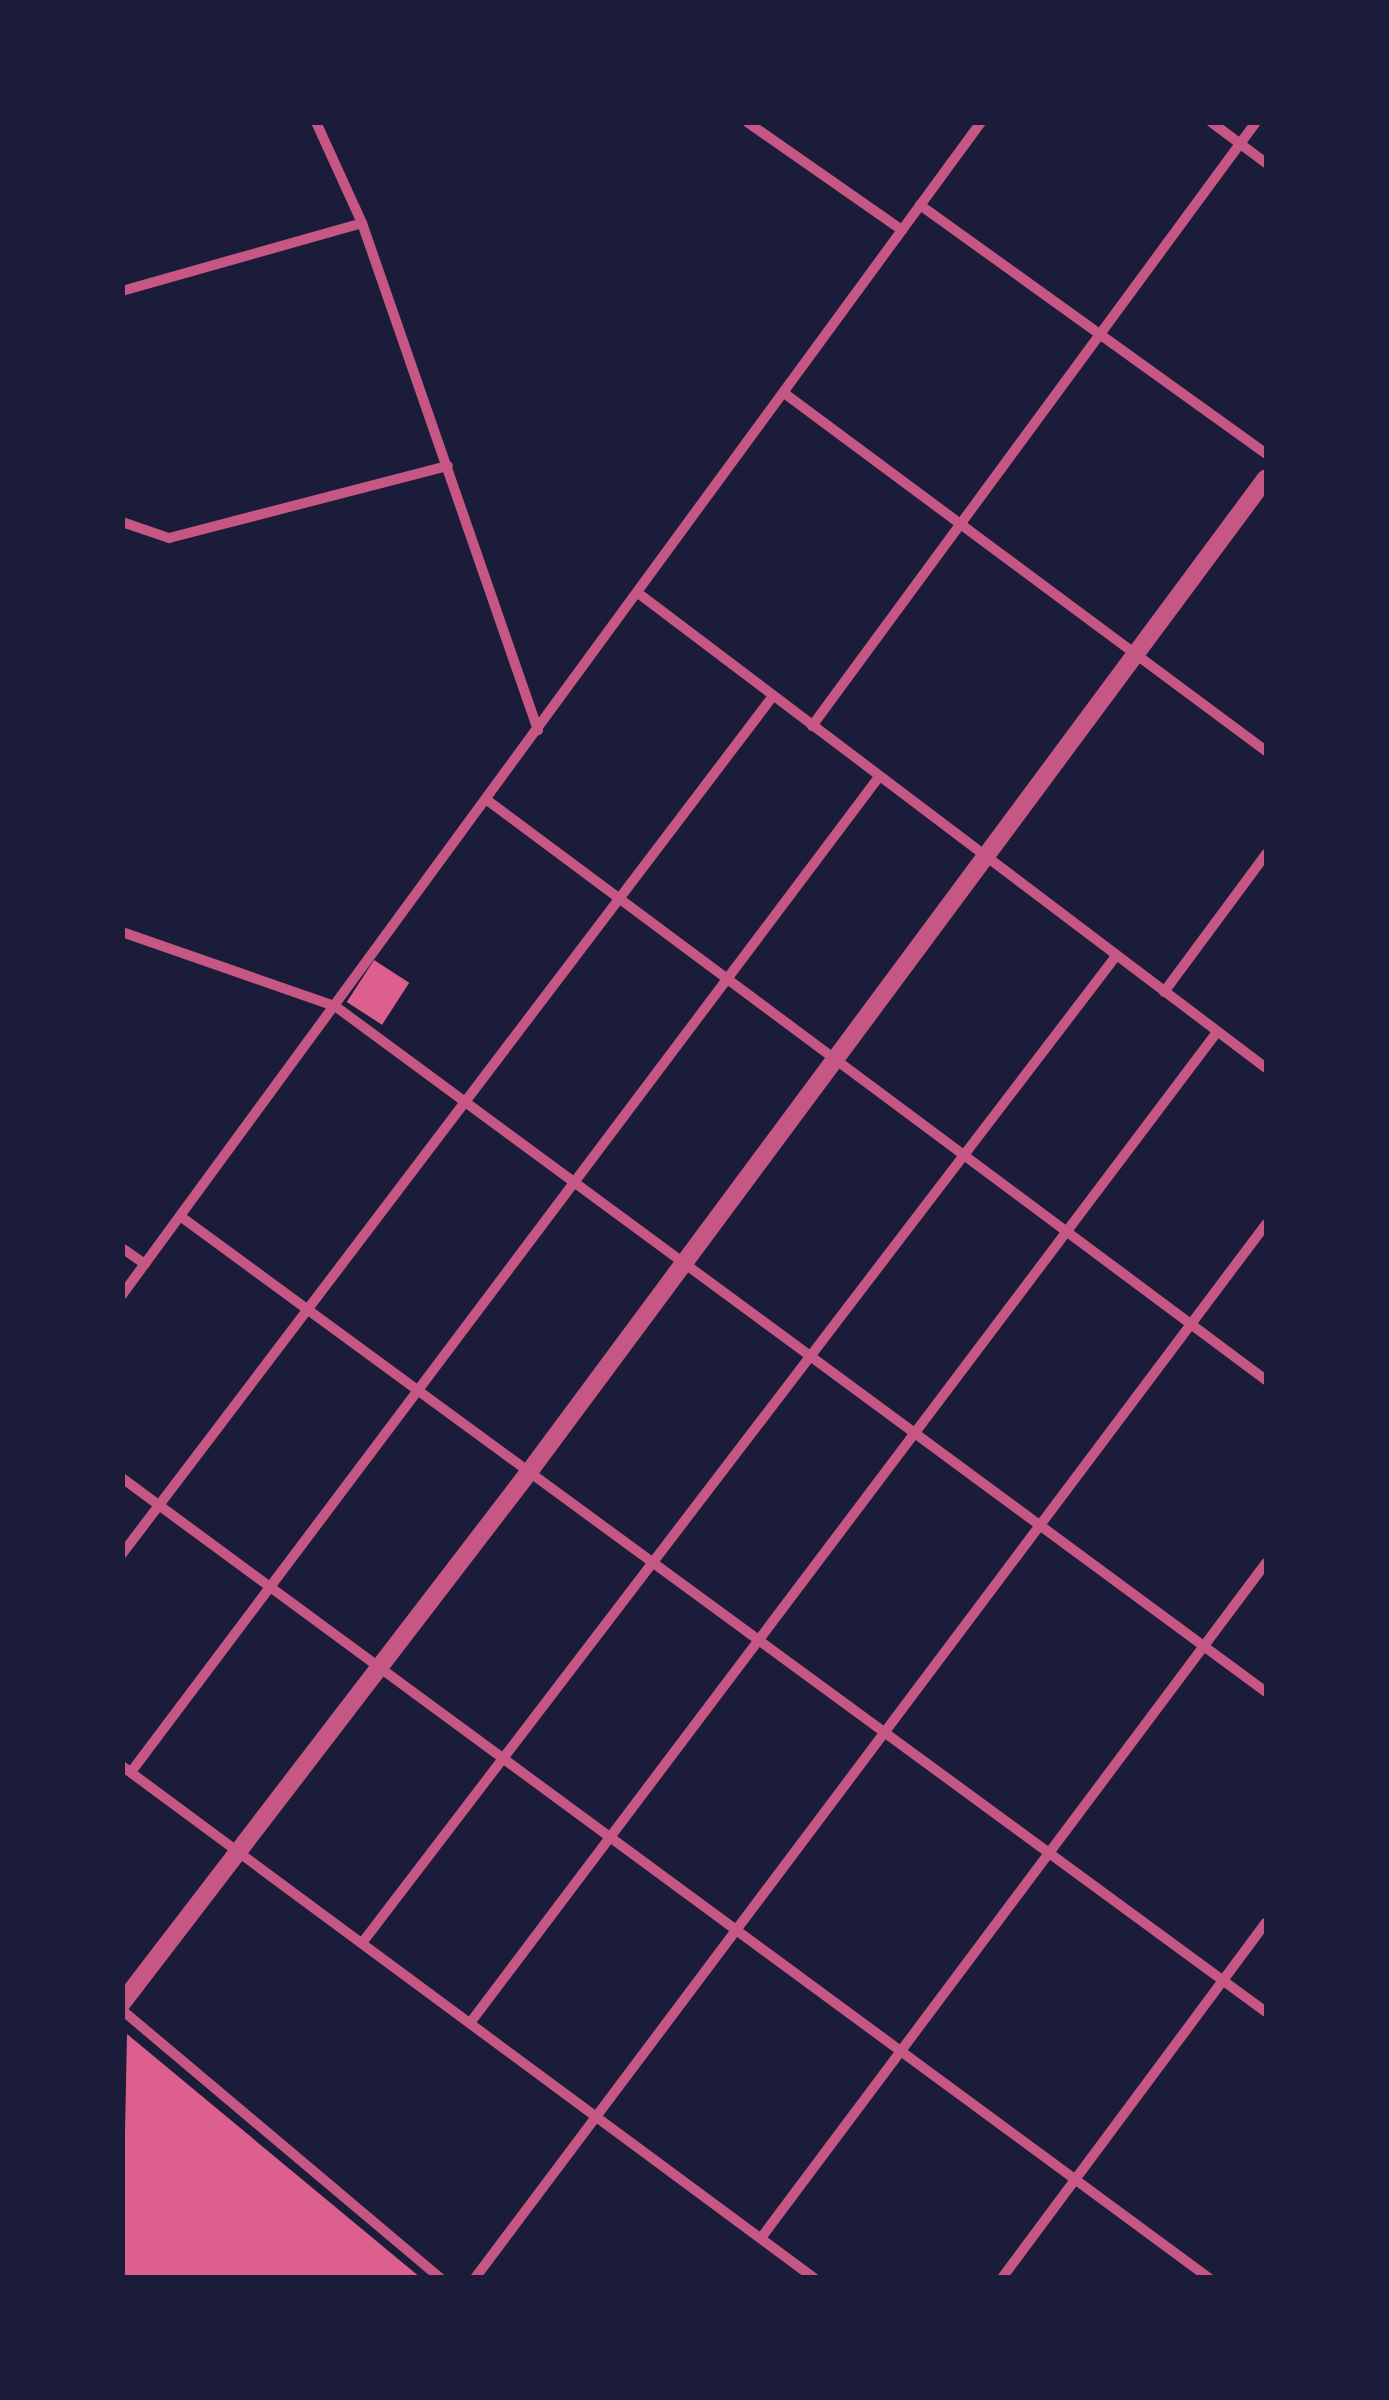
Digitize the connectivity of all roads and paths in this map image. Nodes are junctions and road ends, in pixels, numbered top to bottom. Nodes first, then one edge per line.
1 (316, 122) edge
2 (747, 122) edge
3 (981, 122) edge
4 (1211, 122) edge
5 (1256, 122) edge
6 (1241, 144) junction
7 (1266, 162) edge
8 (920, 206) junction
9 (362, 223) junction
10 (902, 230) junction
11 (122, 291) edge
12 (1100, 335) junction
13 (784, 393) junction
14 (1266, 454) edge
15 (448, 466) junction
16 (1266, 478) edge
17 (122, 522) edge
18 (961, 524) junction
19 (638, 594) junction
20 (1136, 654) junction
21 (772, 696) junction
22 (812, 726) junction
23 (538, 730) junction
24 (1266, 751) edge
25 (879, 778) junction
26 (487, 800) junction
27 (1266, 854) edge
28 (985, 858) junction
29 (620, 898) junction
30 (122, 932) edge
31 (1116, 956) junction
32 (728, 979) junction
33 (1164, 992) junction
34 (335, 1006) junction
35 (1218, 1032) junction
36 (836, 1059) junction
37 (1266, 1068) edge
38 (465, 1102) junction
39 (964, 1155) junction
40 (574, 1183) junction
41 (180, 1216) junction
42 (1266, 1224) edge
43 (1067, 1231) junction
44 (122, 1248) edge
45 (684, 1263) junction
46 (145, 1264) junction
47 (122, 1295) edge
48 (308, 1310) junction
49 (1192, 1324) junction
50 (810, 1356) junction
51 (1266, 1380) edge
52 (418, 1391) junction
53 (915, 1433) junction
54 (529, 1472) junction
55 (122, 1478) edge
56 (160, 1505) junction
57 (1040, 1526) junction
58 (122, 1554) edge
59 (652, 1562) junction
60 (1266, 1563) edge
61 (270, 1587) junction
62 (758, 1640) junction
63 (1204, 1646) junction
64 (380, 1667) junction
65 (1266, 1692) edge
66 (885, 1732) junction
67 (503, 1758) junction
68 (127, 1769) edge
69 (610, 1837) junction
70 (239, 1852) junction
71 (1050, 1853) junction
72 (1266, 1922) edge
73 (736, 1930) junction
74 (362, 1943) junction
75 (1223, 1980) junction
76 (122, 2006) edge
77 (1266, 2012) edge
78 (470, 2023) junction
79 (901, 2050) junction
80 (596, 2116) junction
81 (1076, 2179) junction
82 (761, 2238) junction
83 (440, 2278) edge
84 (475, 2278) edge
85 (814, 2278) edge
86 (1002, 2278) edge
87 (1209, 2278) edge

1 - 9 street
2 - 10 street
3 - 8 street
4 - 6 street
5 - 6 street
6 - 7 street
6 - 12 street
8 - 10 street
8 - 12 street
9 - 11 street
9 - 15 street
10 - 13 street
12 - 14 street
12 - 18 street
13 - 18 street
13 - 19 street
15 - 17 street
15 - 23 street
16 - 20 street
18 - 20 street
18 - 22 street
19 - 21 street
19 - 23 street
20 - 24 street
20 - 28 street
21 - 22 street
21 - 29 street
22 - 25 street
23 - 26 street
25 - 28 street
25 - 32 street
26 - 29 street
26 - 34 street
27 - 33 street
28 - 31 street
28 - 36 street
29 - 32 street
29 - 38 street
30 - 34 street
31 - 33 street
31 - 39 street
32 - 36 street
32 - 40 street
33 - 35 street
34 - 38 street
34 - 41 street
35 - 37 street
35 - 43 street
36 - 39 street
36 - 45 street
38 - 40 street
38 - 48 street
39 - 43 street
39 - 50 street
40 - 45 street
40 - 52 street
41 - 46 street
41 - 48 street
42 - 49 street
43 - 49 street
43 - 53 street
44 - 46 street
45 - 50 street
45 - 54 street
46 - 47 street
48 - 52 street
48 - 56 street
49 - 51 street
49 - 57 street
50 - 53 street
50 - 59 street
52 - 54 street
52 - 61 street
53 - 57 street
53 - 62 street
54 - 59 street
54 - 64 street
55 - 56 street
56 - 58 street
56 - 61 street
57 - 63 street
57 - 66 street
59 - 62 street
59 - 67 street
60 - 63 street
61 - 64 street
61 - 68 street
62 - 66 street
62 - 69 street
63 - 65 street
63 - 71 street
64 - 67 street
64 - 70 street
66 - 71 street
66 - 73 street
67 - 69 street
67 - 74 street
68 - 70 street
69 - 73 street
69 - 78 street
70 - 74 street
70 - 76 street
71 - 75 street
71 - 79 street
72 - 75 street
73 - 79 street
73 - 80 street
74 - 78 street
75 - 77 street
75 - 81 street
76 - 83 street
78 - 80 street
79 - 81 street
79 - 82 street
80 - 82 street
80 - 84 street
81 - 86 street
81 - 87 street
82 - 85 street

